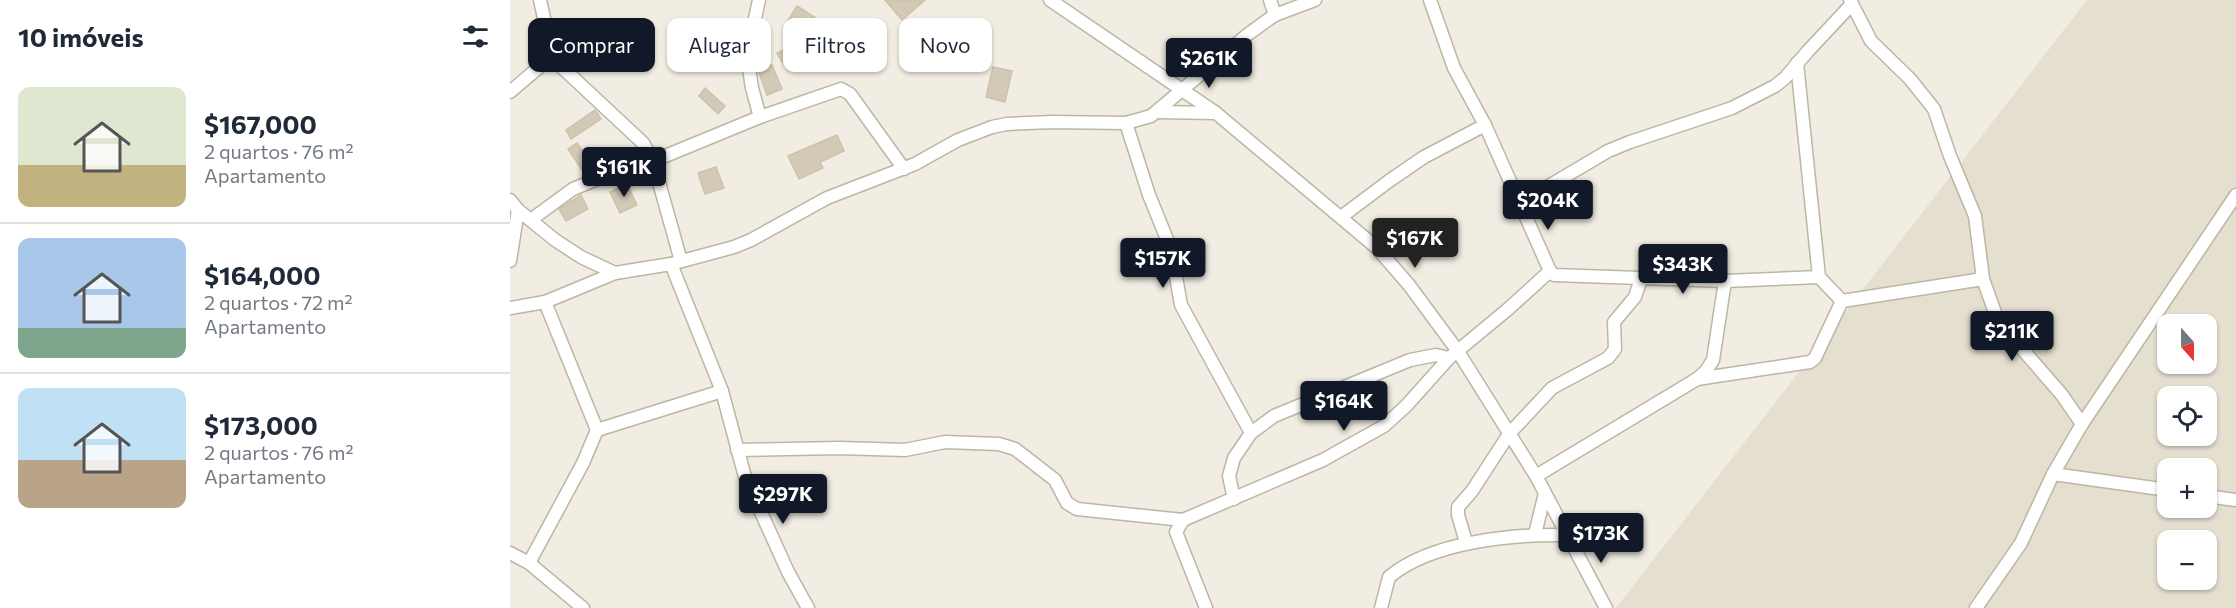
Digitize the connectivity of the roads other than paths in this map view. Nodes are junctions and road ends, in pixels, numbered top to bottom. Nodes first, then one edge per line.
1 (540, 0) edge
2 (759, 0) edge
3 (1050, 0) edge
4 (1270, 0) edge
5 (1315, 0) edge
6 (1430, 0) edge
7 (1851, 2) edge
8 (1275, 15) junction
9 (544, 18) edge
10 (1797, 63) junction
11 (533, 72) edge
12 (567, 72) edge
13 (1184, 89) junction
14 (510, 92) edge
15 (1158, 112) junction
16 (1216, 113) junction
17 (760, 117) junction
18 (1126, 123) junction
19 (1485, 125) junction
20 (651, 157) junction
21 (904, 169) junction
22 (2236, 195) edge
23 (1520, 203) junction
24 (514, 205) edge
25 (1341, 217) junction
26 (532, 219) junction
27 (510, 261) edge
28 (676, 263) junction
29 (1550, 271) junction
30 (615, 273) junction
31 (1819, 277) junction
32 (1641, 279) junction
33 (1983, 279) junction
34 (1725, 281) junction
35 (1842, 300) junction
36 (545, 302) junction
37 (510, 308) edge
38 (1453, 354) junction
39 (1697, 379) junction
40 (722, 391) junction
41 (2082, 424) junction
42 (597, 430) junction
43 (1251, 433) junction
44 (1509, 434) junction
45 (736, 450) junction
46 (2054, 474) junction
47 (1536, 476) junction
48 (2157, 488) edge
49 (1545, 493) junction
50 (2217, 497) edge
51 (1234, 499) junction
52 (2236, 500) edge
53 (1184, 520) junction
54 (1535, 534) junction
55 (1569, 535) junction
56 (1466, 542) junction
57 (510, 553) edge
58 (529, 563) junction
59 (583, 608) edge
60 (808, 608) edge
61 (1206, 608) edge
62 (1381, 608) edge
63 (1606, 608) edge
64 (1976, 608) edge

1 - 9 street
2 - 17 street
3 - 13 street
4 - 8 street
5 - 8 street
6 - 19 street
7 - 10 street
7 - 33 street
8 - 13 street
10 - 23 street
10 - 31 street
11 - 14 street
12 - 20 street
13 - 15 street
13 - 16 street
15 - 16 street
15 - 18 street
16 - 25 street
17 - 20 street
17 - 21 street
18 - 21 street
18 - 43 street
19 - 23 street
19 - 25 street
20 - 26 street
20 - 28 street
21 - 28 street
22 - 41 street
23 - 29 street
24 - 26 street
24 - 27 street
25 - 38 street
26 - 30 street
28 - 30 street
28 - 40 street
29 - 32 street
29 - 38 street
30 - 36 street
31 - 34 street
31 - 35 street
32 - 34 street
32 - 44 street
33 - 35 street
33 - 41 street
34 - 39 street
35 - 39 street
36 - 37 street
36 - 42 street
38 - 43 street
38 - 44 street
38 - 51 street
39 - 47 street
40 - 42 street
40 - 45 street
41 - 46 street
42 - 58 street
43 - 51 street
44 - 47 street
44 - 56 street
45 - 53 street
45 - 60 street
46 - 48 street
46 - 64 street
47 - 49 street
49 - 54 street
49 - 55 street
50 - 52 street
51 - 53 street
53 - 61 street
54 - 55 street
54 - 56 street
55 - 63 street
56 - 62 street
57 - 58 street
58 - 59 street

